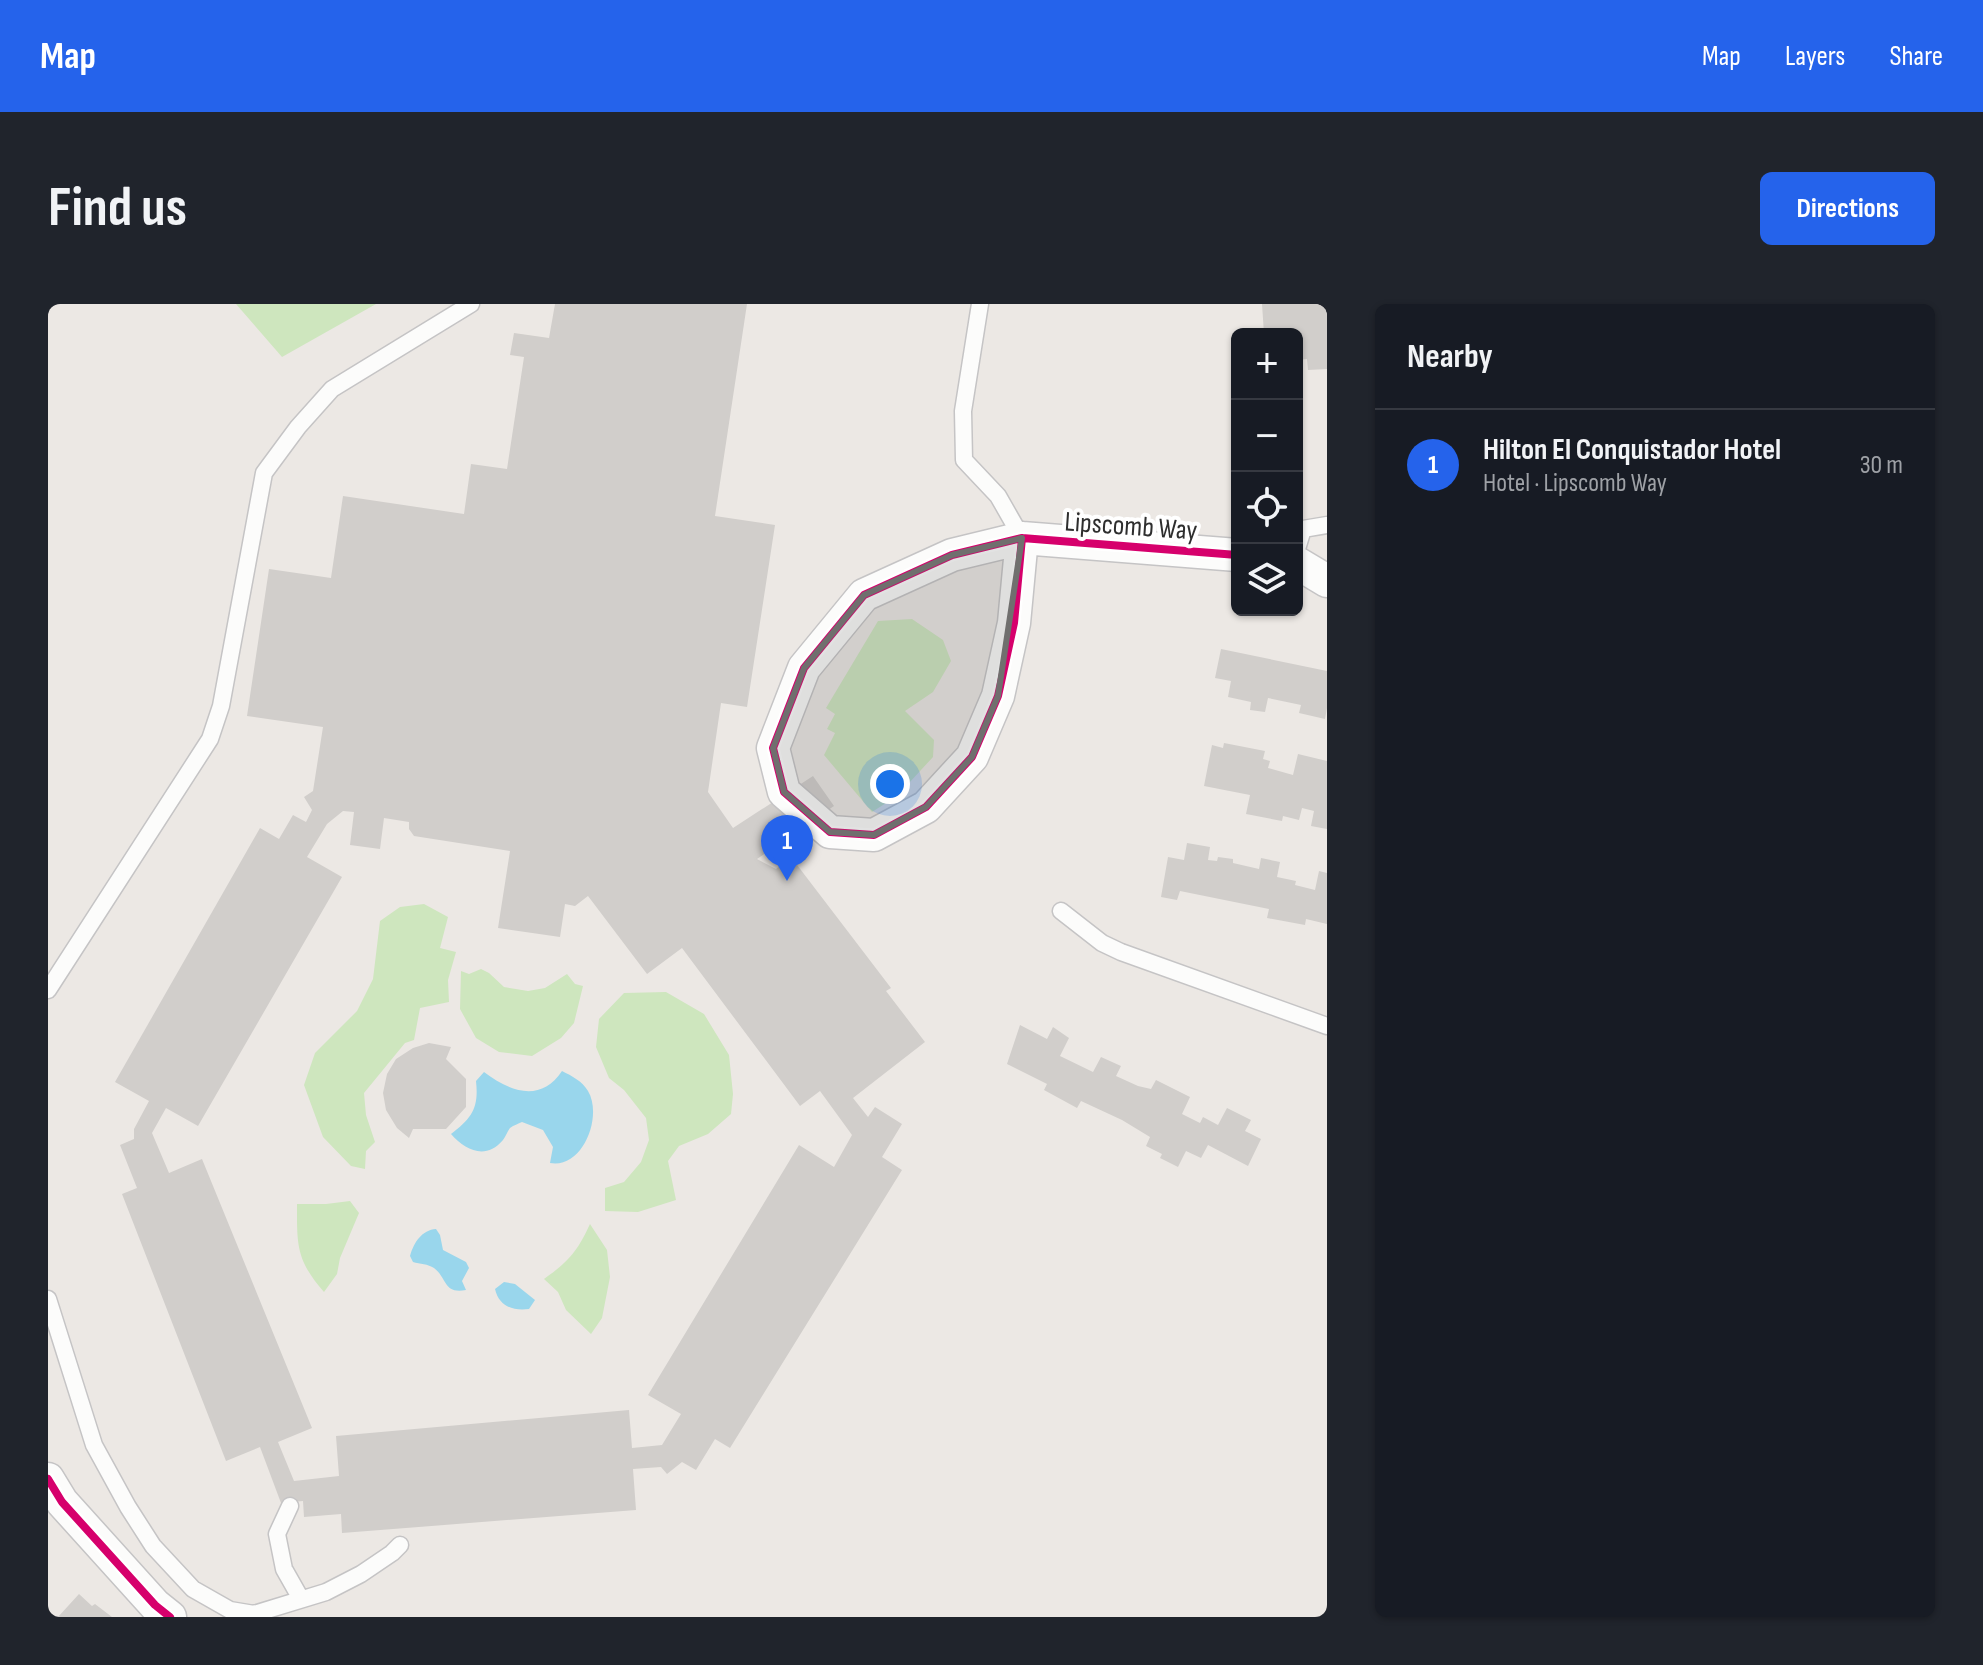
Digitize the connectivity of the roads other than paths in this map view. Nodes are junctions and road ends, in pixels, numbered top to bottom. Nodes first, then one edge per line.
1 (471, 304) edge
2 (980, 304) edge
3 (1327, 525) edge
4 (1022, 538) junction
5 (1298, 544) edge
6 (1231, 555) edge
7 (1327, 560) edge
8 (1303, 562) edge
9 (1303, 566) edge
10 (1327, 581) edge
11 (1061, 911) dead end
12 (48, 990) edge
13 (1327, 1026) edge
14 (48, 1299) edge
15 (48, 1479) edge
16 (290, 1506) dead end
17 (400, 1545) dead end
18 (301, 1599) junction
19 (170, 1617) edge

1 - 12 lane
2 - 4 lane
3 - 5 lane
4 - 4 street, Lipscomb Way
4 - 6 street, Lipscomb Way
7 - 8 street
9 - 10 street
11 - 13 lane
14 - 18 lane
15 - 19 street
16 - 18 lane
17 - 18 lane

